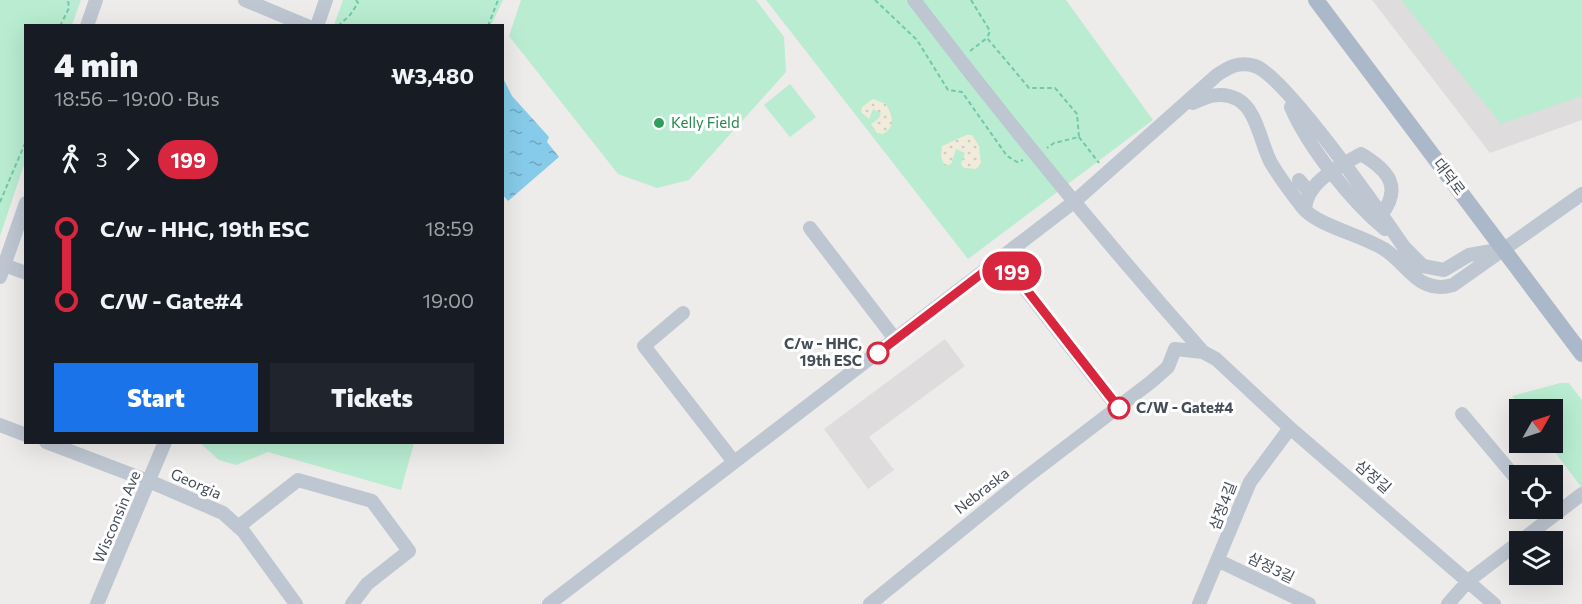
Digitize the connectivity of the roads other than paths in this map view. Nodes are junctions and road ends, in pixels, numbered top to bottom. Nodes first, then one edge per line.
1 (96, 0) edge
2 (244, 0) edge
3 (326, 0) edge
4 (914, 0) edge
5 (1316, 0) edge
6 (88, 24) edge
7 (303, 24) edge
8 (318, 24) edge
9 (1184, 106) junction
10 (1337, 167) junction
11 (1299, 180) dead end
12 (1310, 193) junction
13 (1582, 194) edge
14 (1075, 201) junction
15 (24, 209) edge
16 (1305, 209) junction
17 (1377, 217) junction
18 (810, 228) dead end
19 (1361, 238) junction
20 (1404, 245) junction
21 (1503, 249) junction
22 (1002, 258) junction
23 (1396, 259) junction
24 (2, 271) edge
25 (24, 273) edge
26 (683, 313) dead end
27 (895, 339) junction
28 (1203, 352) junction
29 (1582, 354) edge
30 (1119, 408) junction
31 (1462, 414) dead end
32 (0, 425) edge
33 (1290, 428) junction
34 (24, 434) edge
35 (51, 444) edge
36 (164, 444) edge
37 (734, 462) junction
38 (1509, 470) edge
39 (151, 482) junction
40 (1582, 494) edge
41 (1563, 504) edge
42 (1539, 519) edge
43 (238, 527) junction
44 (1219, 561) junction
45 (1468, 581) junction
46 (97, 604) edge
47 (297, 604) edge
48 (352, 604) edge
49 (549, 604) edge
50 (870, 604) edge
51 (1199, 604) edge
52 (1309, 604) edge
53 (1448, 604) edge
54 (1494, 604) edge

1 - 6 street
2 - 7 street
3 - 8 street
4 - 14 street, 삼정길
5 - 21 main road, 대덕로
9 - 10 street
9 - 14 street
9 - 16 street
10 - 12 street
10 - 17 street
10 - 17 street
11 - 12 street
12 - 16 street
13 - 21 street
14 - 22 street
14 - 28 street, 삼정길
15 - 24 street
16 - 19 street
17 - 19 street
17 - 20 street
18 - 27 street
19 - 23 street
20 - 21 street
20 - 23 street
21 - 23 street
21 - 29 main road, 대덕로
22 - 27 street
22 - 30 street
24 - 25 street
26 - 37 street
27 - 37 street
28 - 30 street, Nebraska
28 - 33 street, 삼정길
30 - 50 street, Nebraska
31 - 38 street
32 - 34 street
33 - 44 street, 삼정4길
33 - 45 street, 삼정길
35 - 39 street, Georgia
36 - 39 street, Wisconsin Ave
37 - 49 street
39 - 43 street, Georgia
39 - 46 street, Wisconsin Ave
40 - 41 street
42 - 45 street
43 - 47 street, Georgia
43 - 48 street
44 - 51 street, 삼정4길
44 - 52 street, 삼정3길
45 - 53 street
45 - 54 street, 삼정길

